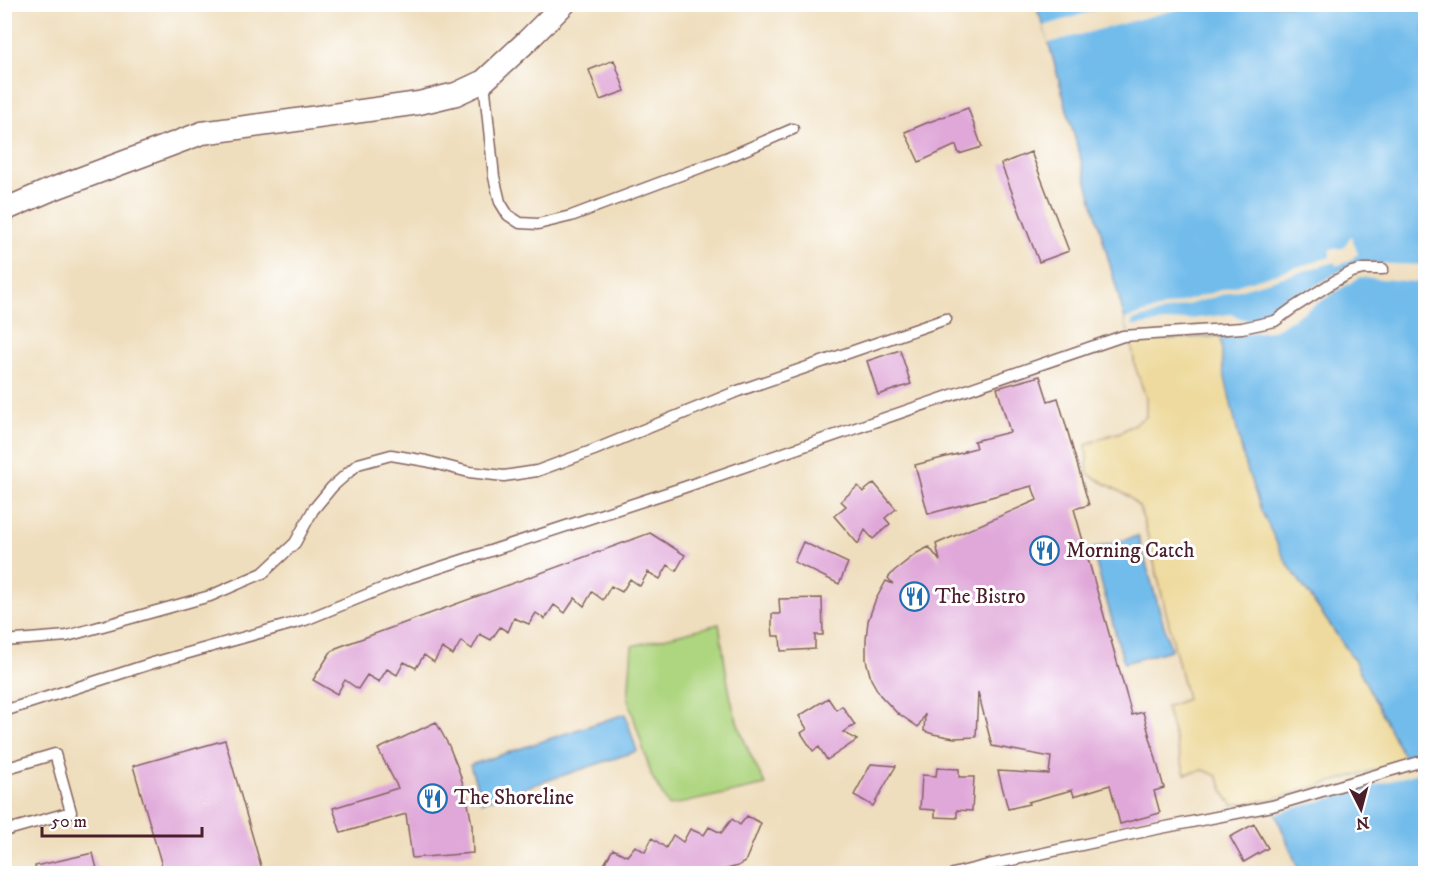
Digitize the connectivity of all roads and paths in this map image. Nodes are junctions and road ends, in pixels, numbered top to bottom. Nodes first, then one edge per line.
1 (564, 4) edge
2 (484, 81) junction
3 (793, 129) dead end
4 (4, 210) edge
5 (1383, 269) dead end
6 (945, 319) dead end
7 (4, 640) edge
8 (4, 711) edge
9 (1425, 760) edge
10 (4, 769) edge
11 (4, 831) edge
12 (953, 873) edge

1 - 2 street
2 - 3 lane
2 - 4 street
5 - 8 lane
6 - 7 lane
9 - 12 lane
10 - 11 lane

